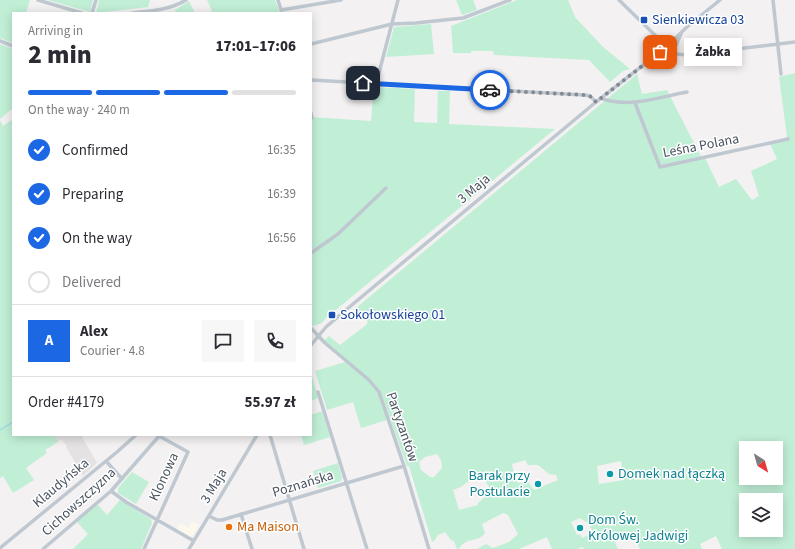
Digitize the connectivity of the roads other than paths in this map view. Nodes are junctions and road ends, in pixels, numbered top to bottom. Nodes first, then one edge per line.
1 (38, 0) edge
2 (96, 0) edge
3 (186, 0) edge
4 (278, 0) edge
5 (341, 0) edge
6 (398, 0) edge
7 (510, 0) edge
8 (619, 0) edge
9 (720, 0) edge
10 (774, 0) edge
11 (179, 2) edge
12 (282, 11) edge
13 (79, 12) edge
14 (92, 12) edge
15 (142, 12) edge
16 (392, 24) junction
17 (682, 32) junction
18 (0, 41) edge
19 (795, 42) edge
20 (312, 44) edge
21 (778, 44) junction
22 (667, 45) junction
23 (12, 46) edge
24 (675, 48) junction
25 (670, 53) junction
26 (682, 55) junction
27 (655, 56) junction
28 (781, 74) dead end
29 (312, 80) edge
30 (376, 84) junction
31 (686, 92) dead end
32 (603, 99) dead end
33 (596, 102) junction
34 (635, 103) junction
35 (788, 139) dead end
36 (386, 188) dead end
37 (312, 252) edge
38 (312, 329) edge
39 (318, 336) junction
40 (312, 344) edge
41 (318, 392) dead end
42 (135, 436) edge
43 (159, 436) edge
44 (256, 436) edge
45 (270, 436) edge
46 (106, 461) junction
47 (404, 466) junction
48 (122, 479) junction
49 (347, 483) junction
50 (111, 491) junction
51 (289, 500) junction
52 (241, 514) junction
53 (209, 516) junction
54 (157, 520) junction
55 (194, 541) junction
56 (0, 548) edge
57 (44, 549) edge
58 (144, 549) edge
59 (189, 549) edge
60 (252, 549) edge
61 (304, 549) edge
62 (367, 549) edge
63 (429, 549) edge

1 - 13 street
2 - 14 street
3 - 11 street
4 - 12 street
5 - 12 street
6 - 16 street
7 - 16 street
8 - 22 street
9 - 17 street, 3 Maja
10 - 21 street
11 - 15 street
16 - 20 street
16 - 30 street
17 - 22 street, 3 Maja
17 - 24 street, 3 Maja
18 - 23 street
19 - 21 street, 3 Maja
21 - 26 street, 3 Maja
21 - 28 street
22 - 24 street
22 - 25 street
22 - 27 street, 3 Maja
24 - 25 street, 3 Maja
24 - 26 street
25 - 26 street, 3 Maja
25 - 27 street, 3 Maja
27 - 33 street, 3 Maja
29 - 30 street
30 - 33 street
31 - 34 street
32 - 34 street
33 - 39 street, 3 Maja
34 - 35 street, Leśna Polana
36 - 37 street
38 - 39 street, Partyzantów
39 - 40 street, 3 Maja
39 - 47 street, Partyzantów
41 - 49 street
42 - 46 street, Klaudyńska
43 - 48 street, Cichowszczyzna
43 - 54 street, Klonowa
44 - 53 street, 3 Maja
45 - 51 street
46 - 48 street
46 - 56 street, Klaudyńska
47 - 49 street, Poznańska
47 - 63 street, Partyzantów
48 - 50 street, Cichowszczyzna
49 - 51 street, Poznańska
49 - 62 street
50 - 54 street
50 - 57 street, Cichowszczyzna
51 - 52 street, Poznańska
51 - 61 street
52 - 53 street, Poznańska
52 - 60 street
53 - 55 street, 3 Maja
54 - 55 street
54 - 58 street
55 - 59 street, 3 Maja

